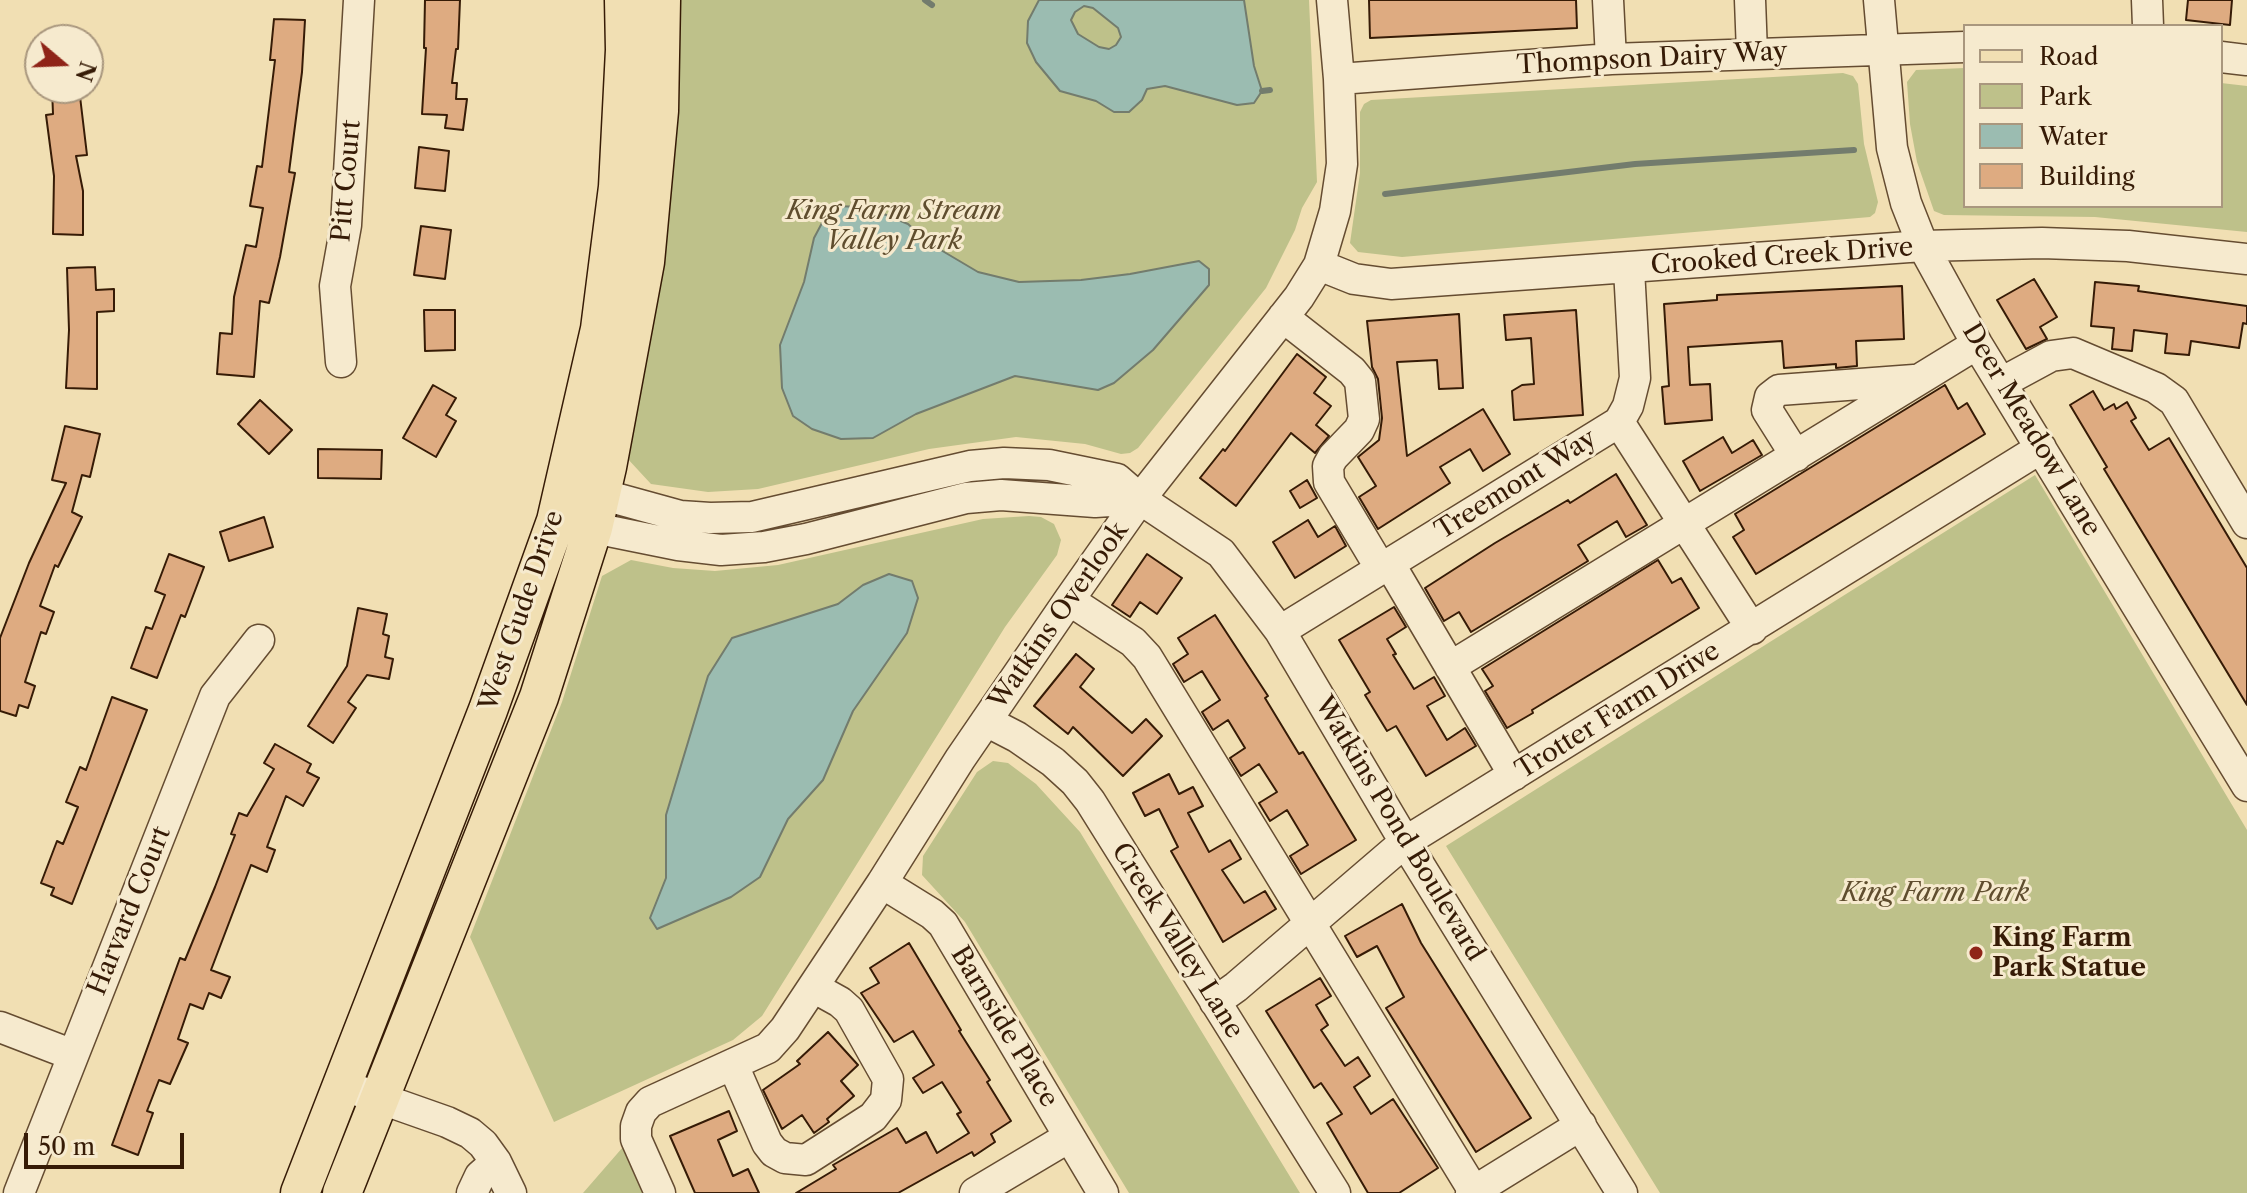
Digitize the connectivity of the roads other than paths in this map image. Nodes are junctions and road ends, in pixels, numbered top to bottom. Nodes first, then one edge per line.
1 (359, 0) edge
2 (624, 0) edge
3 (661, 0) edge
4 (1332, 0) edge
5 (1608, 0) edge
6 (1750, 0) edge
7 (1879, 0) edge
8 (2147, 0) edge
9 (2148, 24) edge
10 (1963, 47) edge
11 (1883, 48) junction
12 (1752, 53) junction
13 (2223, 57) edge
14 (1611, 59) junction
15 (2247, 60) edge
16 (1339, 79) junction
17 (1923, 246) junction
18 (2247, 259) edge
19 (1319, 265) junction
20 (1629, 269) junction
21 (1283, 317) junction
22 (1977, 344) junction
23 (341, 362) dead end
24 (1919, 380) junction
25 (2001, 383) junction
26 (1619, 422) junction
27 (2041, 448) junction
28 (1796, 456) junction
29 (1140, 499) junction
30 (583, 514) junction
31 (2247, 523) edge
32 (1683, 526) junction
33 (1385, 566) junction
34 (1069, 600) junction
35 (1752, 629) junction
36 (1280, 631) junction
37 (259, 640) dead end
38 (1450, 667) junction
39 (986, 721) junction
40 (1514, 775) junction
41 (2247, 785) edge
42 (1405, 842) junction
43 (882, 883) junction
44 (1312, 922) junction
45 (813, 987) junction
46 (1215, 1002) junction
47 (0, 1027) edge
48 (73, 1055) junction
49 (733, 1065) junction
50 (342, 1085) junction
51 (380, 1098) junction
52 (1581, 1125) junction
53 (1069, 1137) junction
54 (496, 1162) junction
55 (1474, 1192) edge
56 (19, 1193) edge
57 (300, 1193) edge
58 (342, 1193) edge
59 (472, 1193) edge
60 (511, 1193) edge
61 (660, 1193) edge
62 (975, 1193) edge
63 (1103, 1193) edge
64 (1335, 1193) edge
65 (1622, 1193) edge

1 - 23 street, Pitt Court
2 - 30 main road, West Gude Drive
3 - 30 main road, West Gude Drive
4 - 16 street, Watkins Overlook
5 - 14 street
6 - 12 street
7 - 11 street, Deer Meadow Lane
8 - 9 street
10 - 11 street, Thompson Dairy Way
11 - 12 street, Thompson Dairy Way
11 - 17 street, Deer Meadow Lane
12 - 14 street, Thompson Dairy Way
13 - 15 street
14 - 16 street, Thompson Dairy Way
16 - 19 street, Watkins Overlook
17 - 18 street, Crooked Creek Drive
17 - 20 street, Crooked Creek Drive
17 - 22 street, Deer Meadow Lane
19 - 20 street, Crooked Creek Drive
19 - 21 street, Watkins Overlook
20 - 26 street, Treemont Way
21 - 29 street, Watkins Overlook
21 - 33 street
22 - 24 street
22 - 25 street, Deer Meadow Lane
24 - 28 street
24 - 28 street
25 - 27 street, Deer Meadow Lane
25 - 31 street
26 - 32 street
26 - 33 street, Treemont Way
27 - 35 street, Trotter Farm Drive
27 - 41 street, Deer Meadow Lane
28 - 32 street
29 - 30 street
29 - 30 street, Watkins Pond Boulevard
29 - 34 street, Watkins Overlook
29 - 36 street, Watkins Pond Boulevard
30 - 50 main road, West Gude Drive
30 - 51 main road, West Gude Drive
32 - 35 street
32 - 38 street
33 - 36 street, Treemont Way
33 - 38 street
34 - 39 street, Watkins Overlook
34 - 44 street
35 - 40 street, Trotter Farm Drive
36 - 42 street, Watkins Pond Boulevard
37 - 48 street, Harvard Court
38 - 40 street
39 - 43 street, Watkins Overlook
39 - 46 street, Creek Valley Lane
40 - 42 street, Trotter Farm Drive
42 - 44 street, Trotter Farm Drive
42 - 52 street, Watkins Pond Boulevard
43 - 45 street, Watkins Overlook
43 - 53 street, Barnside Place
44 - 46 street, Trotter Farm Drive
44 - 55 street
45 - 49 street, Watkins Overlook
45 - 49 street
46 - 64 street, Creek Valley Lane
47 - 48 street
48 - 56 street, Harvard Court
49 - 61 street, Watkins Overlook
50 - 51 street
50 - 57 main road, West Gude Drive
51 - 54 street
51 - 58 main road, West Gude Drive
52 - 55 street
52 - 65 street, Watkins Pond Boulevard
53 - 62 street
53 - 63 street, Barnside Place
54 - 59 street
54 - 60 street

